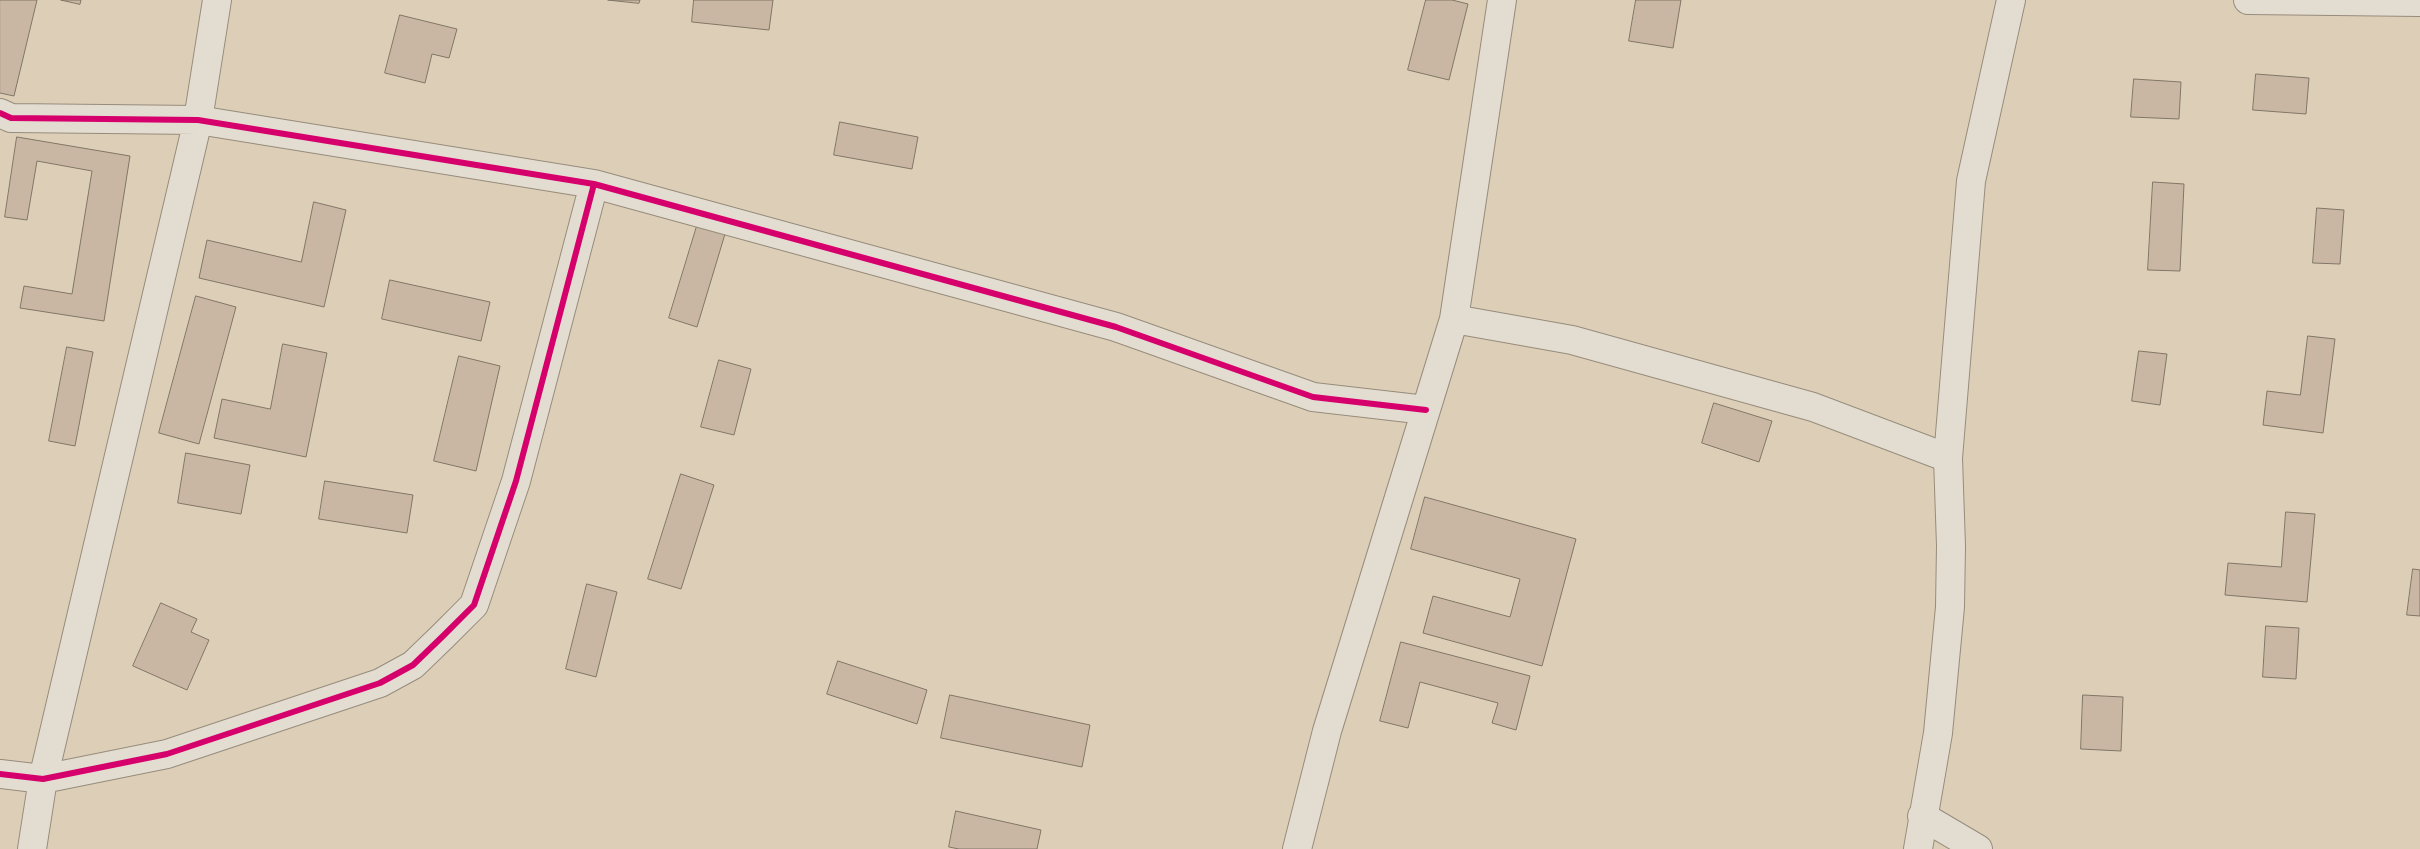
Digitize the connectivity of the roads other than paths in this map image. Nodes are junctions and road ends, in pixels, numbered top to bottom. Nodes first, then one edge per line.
1 (216, 0) edge
2 (1502, 0) edge
3 (2011, 0) edge
4 (2248, 0) edge
5 (2420, 2) edge
6 (0, 113) edge
7 (198, 120) junction
8 (594, 184) junction
9 (1454, 320) junction
10 (1426, 410) junction
11 (1948, 458) junction
12 (0, 774) edge
13 (43, 779) junction
14 (1922, 816) junction
15 (32, 849) edge
16 (1296, 849) edge
17 (1918, 849) edge
18 (1978, 849) edge

1 - 7 street
2 - 9 street
3 - 11 street
4 - 5 street
6 - 7 street
7 - 8 street
7 - 13 street
8 - 10 street
8 - 13 street
9 - 10 street
9 - 11 street
10 - 16 street
11 - 14 street
12 - 13 street
13 - 15 street
14 - 17 street
14 - 18 street

